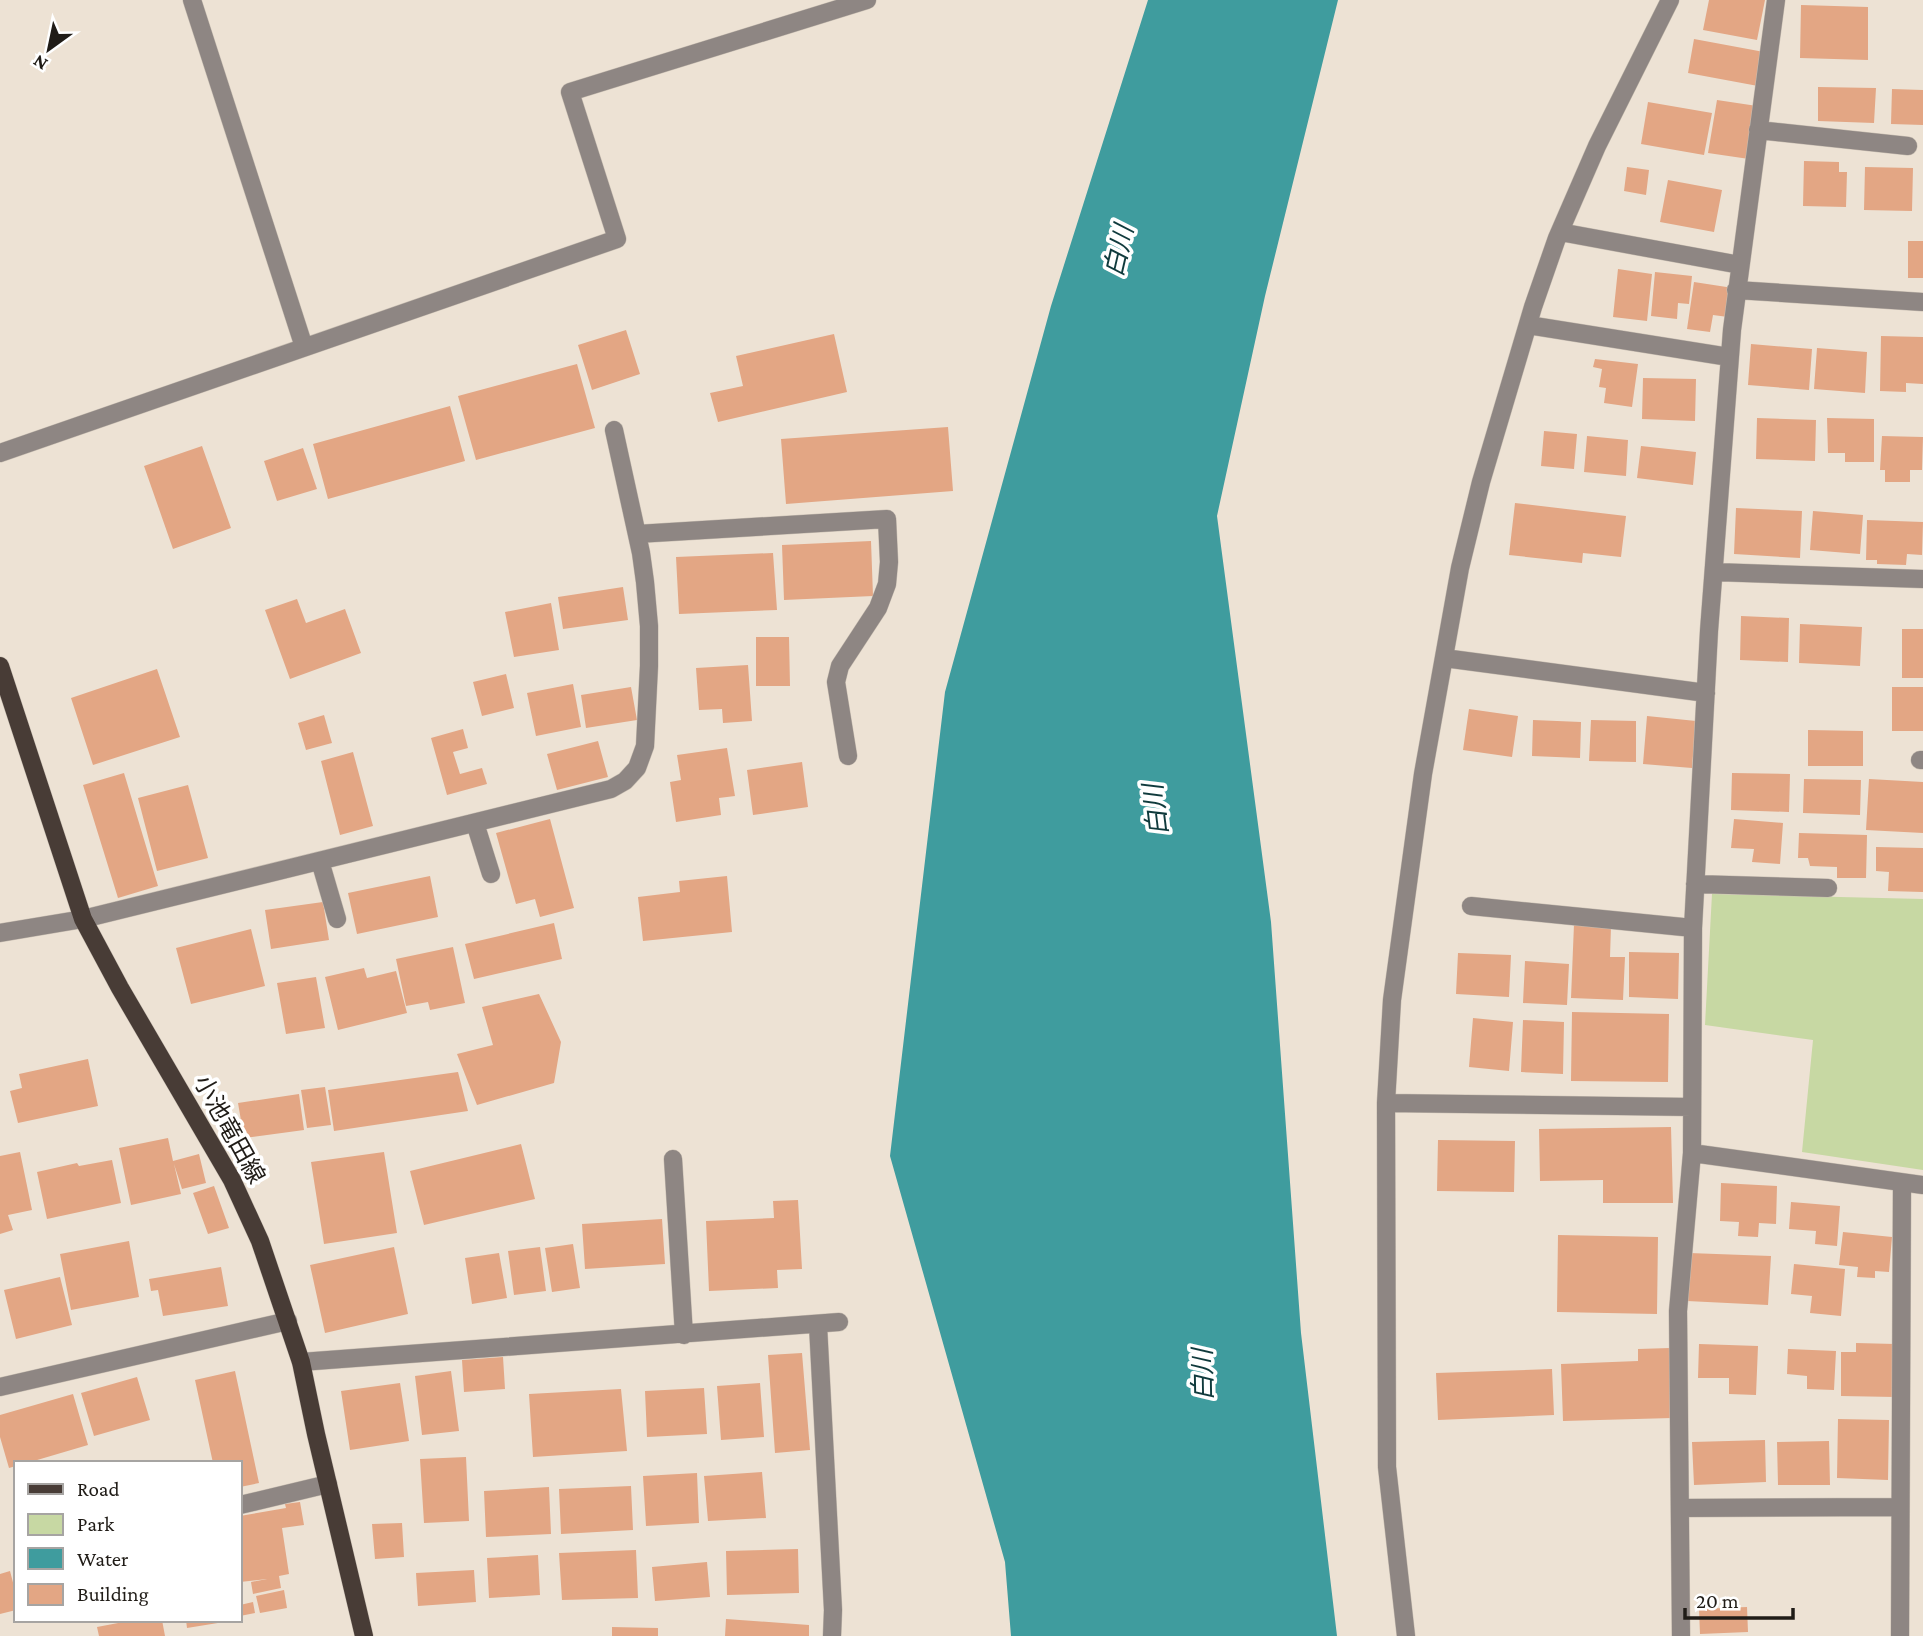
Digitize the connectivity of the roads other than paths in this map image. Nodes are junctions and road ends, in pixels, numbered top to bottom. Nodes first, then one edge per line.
1 (192, 0) edge
2 (867, 0) edge
3 (1670, 0) edge
4 (1776, 0) edge
5 (1758, 130) junction
6 (1908, 146) dead end
7 (1560, 232) junction
8 (1740, 265) junction
9 (1736, 290) junction
10 (1923, 302) edge
11 (1528, 325) junction
12 (304, 347) junction
13 (1729, 357) junction
14 (614, 430) dead end
15 (0, 453) edge
16 (637, 534) junction
17 (1714, 572) junction
18 (1923, 579) edge
19 (1444, 659) junction
20 (0, 666) edge
21 (1706, 693) junction
22 (848, 756) dead end
23 (475, 823) junction
24 (320, 862) junction
25 (491, 874) dead end
26 (1695, 884) junction
27 (1828, 888) dead end
28 (1471, 906) dead end
29 (83, 919) junction
30 (337, 919) dead end
31 (1693, 928) junction
32 (0, 933) edge
33 (1386, 1103) junction
34 (1692, 1107) junction
35 (1692, 1153) junction
36 (673, 1159) dead end
37 (1902, 1183) junction
38 (1923, 1185) edge
39 (288, 1321) junction
40 (839, 1322) dead end
41 (818, 1325) junction
42 (684, 1335) junction
43 (301, 1362) junction
44 (0, 1387) edge
45 (328, 1484) junction
46 (242, 1505) edge
47 (1900, 1507) junction
48 (1680, 1508) junction
49 (362, 1633) edge
50 (832, 1636) edge
51 (1406, 1636) edge
52 (1681, 1636) edge
53 (1899, 1636) edge

1 - 12 street
2 - 12 street
3 - 7 street
4 - 5 street
5 - 6 street
5 - 8 street
7 - 8 street
7 - 11 street
8 - 9 street
9 - 10 street
9 - 13 street
11 - 13 street
11 - 19 street
12 - 15 street
13 - 17 street
14 - 16 street
16 - 22 street
16 - 23 street
17 - 18 street
17 - 21 street
19 - 21 street
19 - 33 street
20 - 29 main road, 小池竜田線
21 - 26 street
23 - 24 street
23 - 25 street
24 - 29 street
24 - 30 street
26 - 27 street
26 - 31 street
28 - 31 street
29 - 32 street
29 - 39 main road, 小池竜田線
31 - 34 street
33 - 34 street
33 - 51 street
34 - 35 street
35 - 37 street
35 - 48 street
36 - 42 street
37 - 38 street
37 - 47 street
39 - 43 main road, 小池竜田線
39 - 44 street
40 - 41 street
41 - 42 street
41 - 50 street
42 - 43 street
43 - 45 main road, 小池竜田線
45 - 46 street
45 - 49 main road, 小池竜田線
47 - 48 street
47 - 53 street
48 - 52 street

